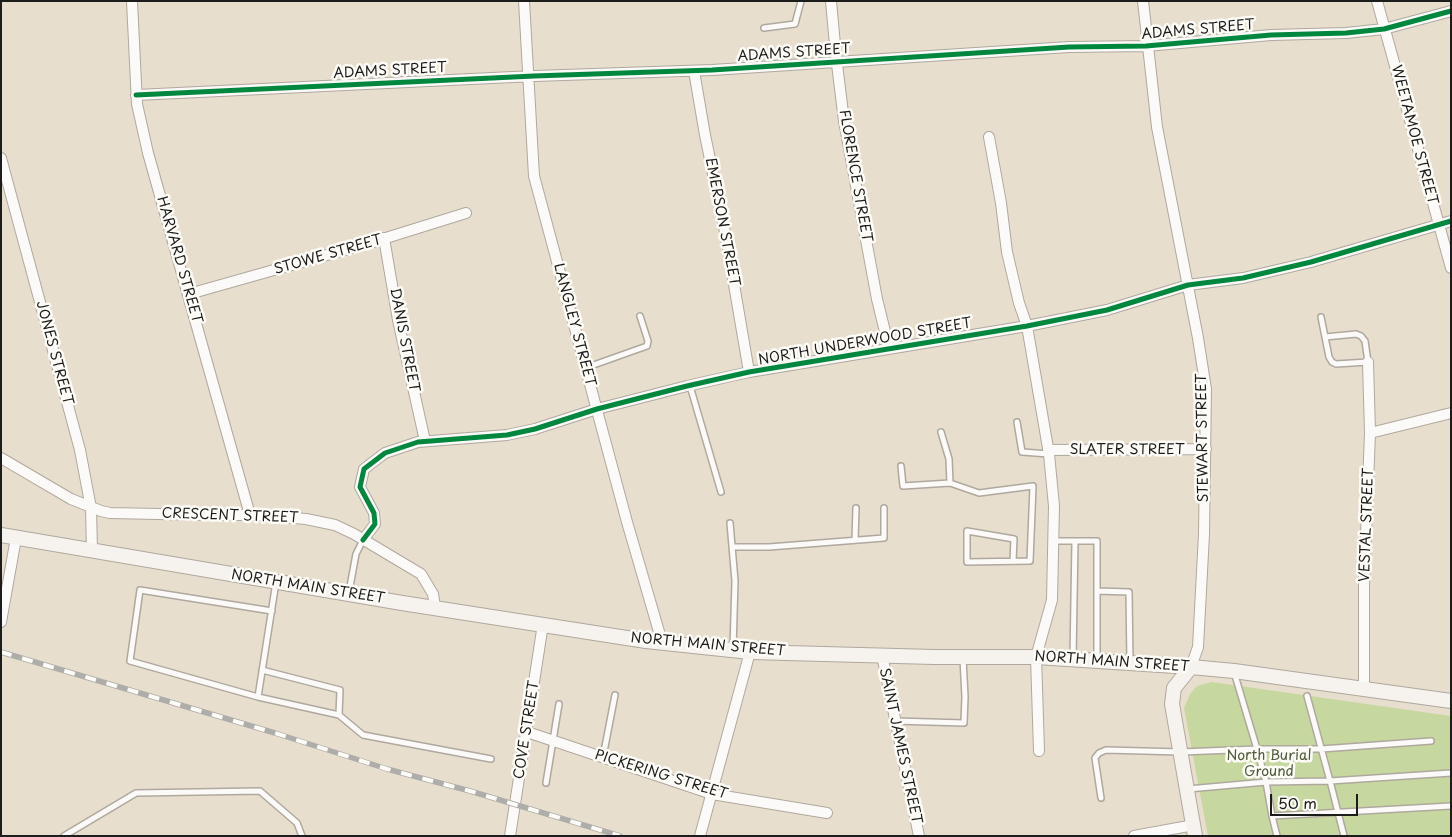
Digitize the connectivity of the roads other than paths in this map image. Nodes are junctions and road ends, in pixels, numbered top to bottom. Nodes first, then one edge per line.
1 (132, 1) edge
2 (524, 1) edge
3 (801, 1) edge
4 (831, 1) edge
5 (1143, 1) edge
6 (1377, 1) edge
7 (1451, 11) edge
8 (764, 28) dead end
9 (1384, 29) junction
10 (1146, 46) junction
11 (836, 62) junction
12 (694, 70) junction
13 (529, 76) junction
14 (136, 95) junction
15 (989, 138) dead end
16 (1, 158) edge
17 (466, 213) dead end
18 (1451, 221) edge
19 (1438, 224) junction
20 (384, 238) junction
21 (1451, 268) edge
22 (1188, 285) junction
23 (189, 294) junction
24 (640, 316) dead end
25 (1321, 317) dead end
26 (1027, 326) junction
27 (1325, 337) junction
28 (889, 348) junction
29 (1368, 362) junction
30 (585, 368) junction
31 (749, 372) junction
32 (690, 385) junction
33 (597, 409) junction
34 (1451, 413) edge
35 (1017, 422) dead end
36 (941, 432) dead end
37 (1370, 433) junction
38 (425, 441) junction
39 (1206, 449) junction
40 (1048, 452) junction
41 (1, 458) edge
42 (901, 466) dead end
43 (950, 483) junction
44 (721, 492) dead end
45 (92, 508) junction
46 (856, 508) dead end
47 (884, 508) dead end
48 (250, 515) junction
49 (730, 523) dead end
50 (1, 535) edge
51 (16, 538) junction
52 (363, 540) junction
53 (855, 540) junction
54 (1053, 541) junction
55 (1075, 541) junction
56 (732, 547) junction
57 (92, 551) junction
58 (1013, 561) junction
59 (276, 581) junction
60 (1097, 591) junction
61 (348, 593) junction
62 (435, 608) junction
63 (272, 611) junction
64 (1, 622) edge
65 (543, 624) junction
66 (662, 642) junction
67 (733, 650) junction
68 (750, 652) junction
69 (882, 655) junction
70 (963, 657) junction
71 (1036, 657) junction
72 (1073, 659) junction
73 (1096, 661) junction
74 (1130, 663) junction
75 (1191, 668) junction
76 (262, 670) junction
77 (1234, 671) junction
78 (1364, 689) junction
79 (615, 695) dead end
80 (1306, 696) dead end
81 (258, 698) junction
82 (1451, 701) edge
83 (559, 704) dead end
84 (339, 715) junction
85 (895, 721) junction
86 (526, 732) junction
87 (553, 741) junction
88 (1431, 742) dead end
89 (1321, 749) junction
90 (1257, 750) junction
91 (1038, 751) dead end
92 (1181, 752) junction
93 (603, 757) junction
94 (492, 759) dead end
95 (1451, 773) edge
96 (1330, 781) junction
97 (1266, 782) junction
98 (546, 783) dead end
99 (1187, 789) junction
100 (712, 794) junction
101 (1101, 798) dead end
102 (1451, 806) edge
103 (1337, 812) junction
104 (827, 813) dead end
105 (1272, 816) junction
106 (1194, 831) edge
107 (64, 836) edge
108 (302, 836) edge
109 (510, 836) edge
110 (700, 836) edge
111 (919, 836) edge
112 (1134, 836) edge
113 (1277, 836) edge
114 (1344, 836) edge

1 - 14 street, HARVARD STREET
2 - 13 street, LANGLEY STREET
3 - 8 lane
4 - 11 street, FLORENCE STREET
5 - 10 street, STEWART STREET
6 - 9 street, WEETAMOE STREET
7 - 9 street, ADAMS STREET
9 - 10 street, ADAMS STREET
9 - 19 street, WEETAMOE STREET
10 - 11 street, ADAMS STREET
10 - 22 street, STEWART STREET
11 - 12 street, ADAMS STREET
11 - 28 street, FLORENCE STREET
12 - 13 street, ADAMS STREET
12 - 31 street, EMERSON STREET
13 - 14 street, ADAMS STREET
13 - 30 street, LANGLEY STREET
14 - 23 street, HARVARD STREET
15 - 26 street
16 - 45 street, JONES STREET
17 - 20 street, STOWE STREET
18 - 19 street, NORTH UNDERWOOD STREET
19 - 21 street, WEETAMOE STREET
19 - 22 street, NORTH UNDERWOOD STREET
20 - 23 street, STOWE STREET
20 - 38 street, DANIS STREET
22 - 26 street, NORTH UNDERWOOD STREET
22 - 39 street, STEWART STREET
23 - 48 street, HARVARD STREET
24 - 30 lane
25 - 27 lane
26 - 28 street, NORTH UNDERWOOD STREET
26 - 40 street
27 - 29 lane
27 - 29 lane
28 - 31 street, NORTH UNDERWOOD STREET
29 - 37 street, VESTAL STREET
30 - 33 street, LANGLEY STREET
31 - 32 street, NORTH UNDERWOOD STREET
32 - 33 street, NORTH UNDERWOOD STREET
32 - 44 lane
33 - 38 street, NORTH UNDERWOOD STREET
33 - 66 street, LANGLEY STREET
34 - 37 street
35 - 40 lane
36 - 43 lane
37 - 78 street, VESTAL STREET
38 - 52 street, NORTH UNDERWOOD STREET
39 - 40 street, SLATER STREET
39 - 75 street, STEWART STREET
40 - 54 street
41 - 45 street, CRESCENT STREET
42 - 43 lane
43 - 58 lane
45 - 48 street, CRESCENT STREET
45 - 57 street, JONES STREET
46 - 53 lane
47 - 53 lane
48 - 52 street, CRESCENT STREET
49 - 56 lane
50 - 51 main road, NORTH MAIN STREET
51 - 57 main road, NORTH MAIN STREET
51 - 64 street
52 - 61 lane
52 - 62 street, CRESCENT STREET
53 - 56 lane
54 - 55 lane
54 - 71 street
55 - 60 lane
55 - 72 lane
56 - 67 lane
57 - 59 main road, NORTH MAIN STREET
58 - 58 lane
59 - 61 main road, NORTH MAIN STREET
59 - 63 lane
60 - 73 lane
60 - 74 lane
61 - 62 main road, NORTH MAIN STREET
62 - 65 main road, NORTH MAIN STREET
63 - 76 lane
63 - 81 lane
65 - 66 main road, NORTH MAIN STREET
65 - 86 street, COVE STREET
66 - 67 main road, NORTH MAIN STREET
67 - 68 main road, NORTH MAIN STREET
68 - 69 main road, NORTH MAIN STREET
68 - 100 street
69 - 70 main road, NORTH MAIN STREET
69 - 85 street, SAINT JAMES STREET
70 - 71 main road, NORTH MAIN STREET
70 - 85 lane
71 - 72 main road, NORTH MAIN STREET
71 - 91 street
72 - 73 main road, NORTH MAIN STREET
73 - 74 main road, NORTH MAIN STREET
74 - 75 main road, NORTH MAIN STREET
75 - 77 main road, NORTH MAIN STREET
75 - 92 main road
76 - 81 lane
76 - 84 lane
77 - 78 main road, NORTH MAIN STREET
77 - 90 lane
78 - 82 main road, NORTH MAIN STREET
79 - 93 lane
80 - 89 lane
81 - 84 lane
83 - 87 lane
84 - 94 lane
85 - 111 street, SAINT JAMES STREET
86 - 87 street, PICKERING STREET
86 - 109 street, COVE STREET
87 - 93 street, PICKERING STREET
87 - 98 lane
88 - 89 lane
89 - 90 lane
89 - 96 lane
90 - 92 lane
90 - 97 lane
92 - 99 main road
92 - 101 lane
93 - 100 street, PICKERING STREET
95 - 96 lane
96 - 97 lane
96 - 103 lane
97 - 99 lane
97 - 105 lane
99 - 106 main road
100 - 104 street, PICKERING STREET
100 - 110 street
102 - 103 lane
103 - 105 lane
103 - 114 lane
105 - 113 lane
106 - 112 street
107 - 108 lane

